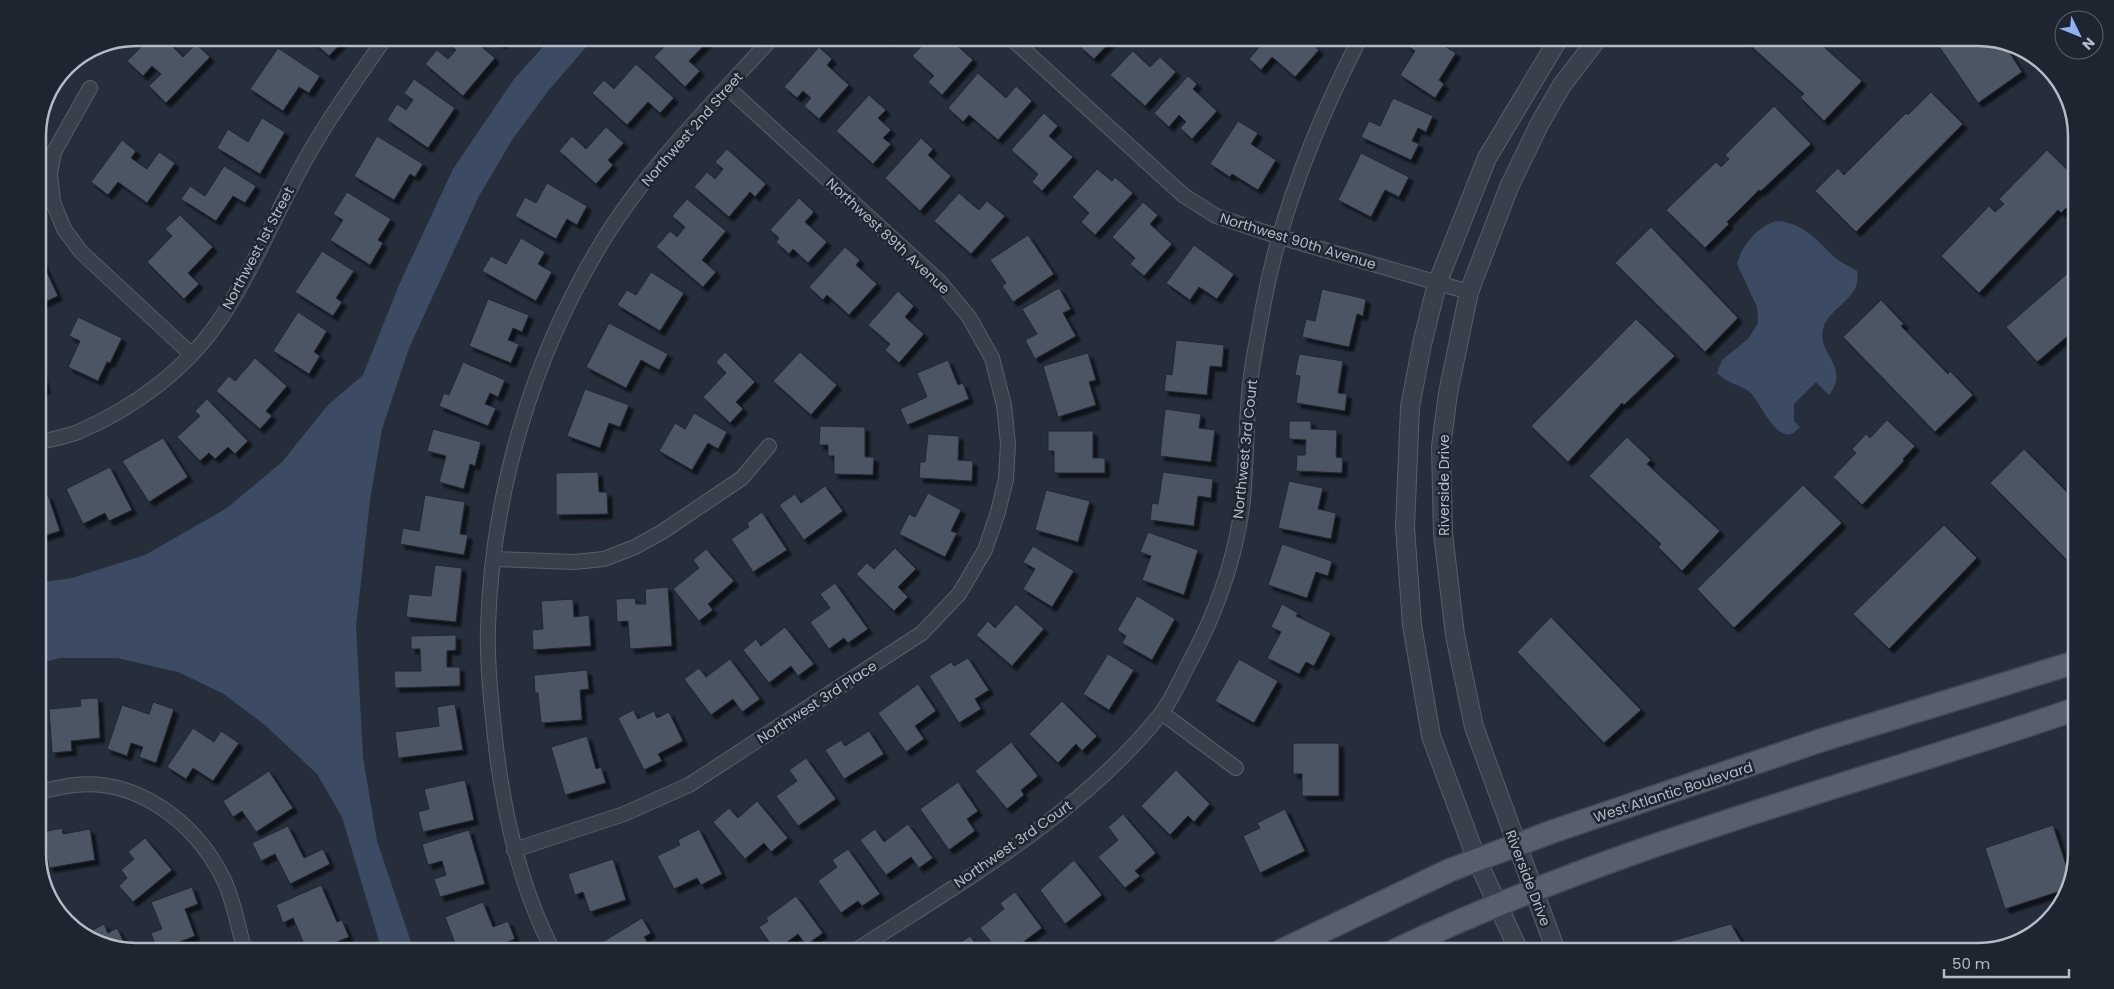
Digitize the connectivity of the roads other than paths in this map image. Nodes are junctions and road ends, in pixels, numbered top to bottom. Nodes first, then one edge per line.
1 (380, 46) edge
2 (765, 46) edge
3 (1020, 46) edge
4 (1356, 46) edge
5 (1554, 46) edge
6 (1592, 46) edge
7 (727, 87) junction
8 (90, 88) dead end
9 (1280, 238) junction
10 (1437, 284) junction
11 (1468, 292) junction
12 (191, 354) junction
13 (46, 441) edge
14 (1008, 444) joint
15 (769, 446) dead end
16 (494, 560) junction
17 (2068, 664) edge
18 (2068, 712) edge
19 (1162, 713) junction
20 (1236, 768) dead end
21 (46, 791) edge
22 (1516, 846) junction
23 (514, 850) junction
24 (1477, 860) junction
25 (1532, 890) junction
26 (1498, 904) junction
27 (242, 943) edge
28 (548, 943) edge
29 (868, 943) edge
30 (1300, 943) edge
31 (1412, 943) edge
32 (1515, 943) edge
33 (1553, 943) edge

1 - 12 street, Northwest 1st Street
2 - 7 street, Northwest 2nd Street
3 - 9 street, Northwest 90th Avenue
4 - 9 street, Northwest 3rd Court
5 - 10 street
6 - 11 street, Riverside Drive
7 - 14 street, Northwest 89th Avenue
7 - 16 street, Northwest 2nd Street
8 - 12 street
9 - 10 street, Northwest 90th Avenue
9 - 19 street, Northwest 3rd Court
10 - 11 street, Northwest 90th Avenue
10 - 24 street
11 - 22 street, Riverside Drive
12 - 13 street, Northwest 1st Street
14 - 23 street, Northwest 3rd Place
15 - 16 street
16 - 23 street, Northwest 2nd Street
17 - 22 main road, West Atlantic Boulevard
18 - 25 main road
19 - 20 street
19 - 29 street, Northwest 3rd Court
21 - 27 street
22 - 24 main road, West Atlantic Boulevard
22 - 25 street, Riverside Drive
23 - 28 street, Northwest 2nd Street
24 - 26 street
24 - 30 main road, West Atlantic Boulevard
25 - 26 main road
25 - 33 street, Riverside Drive
26 - 31 main road
26 - 32 street

